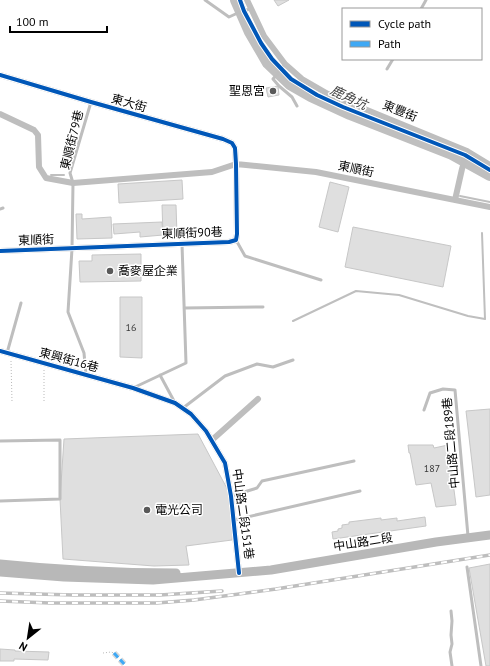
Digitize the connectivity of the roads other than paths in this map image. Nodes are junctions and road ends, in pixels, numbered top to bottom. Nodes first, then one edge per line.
1 (205, 0) edge
2 (247, 0) edge
3 (251, 9) junction
4 (392, 60) edge
5 (285, 64) junction
6 (387, 69) dead end
7 (0, 75) edge
8 (91, 102) junction
9 (297, 106) dead end
10 (0, 114) edge
11 (466, 153) junction
12 (236, 164) junction
13 (490, 165) edge
14 (73, 183) junction
15 (455, 200) junction
16 (490, 207) edge
17 (236, 240) junction
18 (182, 244) junction
19 (72, 249) junction
20 (0, 251) edge
21 (321, 280) dead end
22 (21, 303) dead end
23 (263, 307) dead end
24 (184, 308) junction
25 (0, 351) edge
26 (9, 354) junction
27 (293, 360) dead end
28 (86, 375) junction
29 (160, 375) junction
30 (133, 388) junction
31 (258, 398) dead end
32 (175, 403) junction
33 (183, 408) junction
34 (424, 410) dead end
35 (212, 440) junction
36 (0, 441) edge
37 (354, 461) dead end
38 (360, 491) dead end
39 (231, 496) junction
40 (0, 501) edge
41 (234, 520) junction
42 (490, 535) edge
43 (468, 538) junction
44 (0, 564) edge
45 (467, 567) dead end
46 (0, 572) edge
47 (239, 573) junction
48 (451, 611) dead end
49 (452, 666) edge
50 (481, 666) edge

1 - 3 lane
2 - 3 street, 東豐街
3 - 5 street, 東豐街
4 - 6 lane
5 - 9 lane
5 - 11 street, 東豐街
7 - 8 street, 東大街
8 - 12 street, 東大街
8 - 14 lane, 東順街79巷
10 - 14 street, 東順街
11 - 13 street, 東豐街
11 - 15 street
12 - 14 street, 東順街
12 - 15 street, 東順街
12 - 17 street, 東順街90巷
14 - 19 lane
15 - 16 street, 東順街
17 - 18 street, 東順街90巷
17 - 21 lane
18 - 19 street, 東順街90巷
18 - 24 lane
19 - 20 street, 東順街
19 - 28 lane, 東興街16巷
22 - 26 lane
23 - 24 lane
24 - 29 lane
25 - 26 street, 東興街16巷
26 - 28 street, 東興街16巷
27 - 33 lane
28 - 30 street, 東興街16巷
29 - 30 lane
29 - 32 lane
30 - 32 street, 中山路二段151巷
31 - 35 street
32 - 33 street, 中山路二段151巷
33 - 35 street, 中山路二段151巷
34 - 43 lane, 中山路二段189巷
35 - 39 street, 中山路二段151巷
36 - 40 lane
37 - 39 lane
38 - 41 lane
39 - 41 street, 中山路二段151巷
41 - 47 street, 中山路二段151巷
42 - 43 main road, 中山路二段
43 - 47 main road, 中山路二段
44 - 47 main road, 中山路二段
45 - 50 lane
46 - 47 main road, 中山路二段
48 - 49 lane

